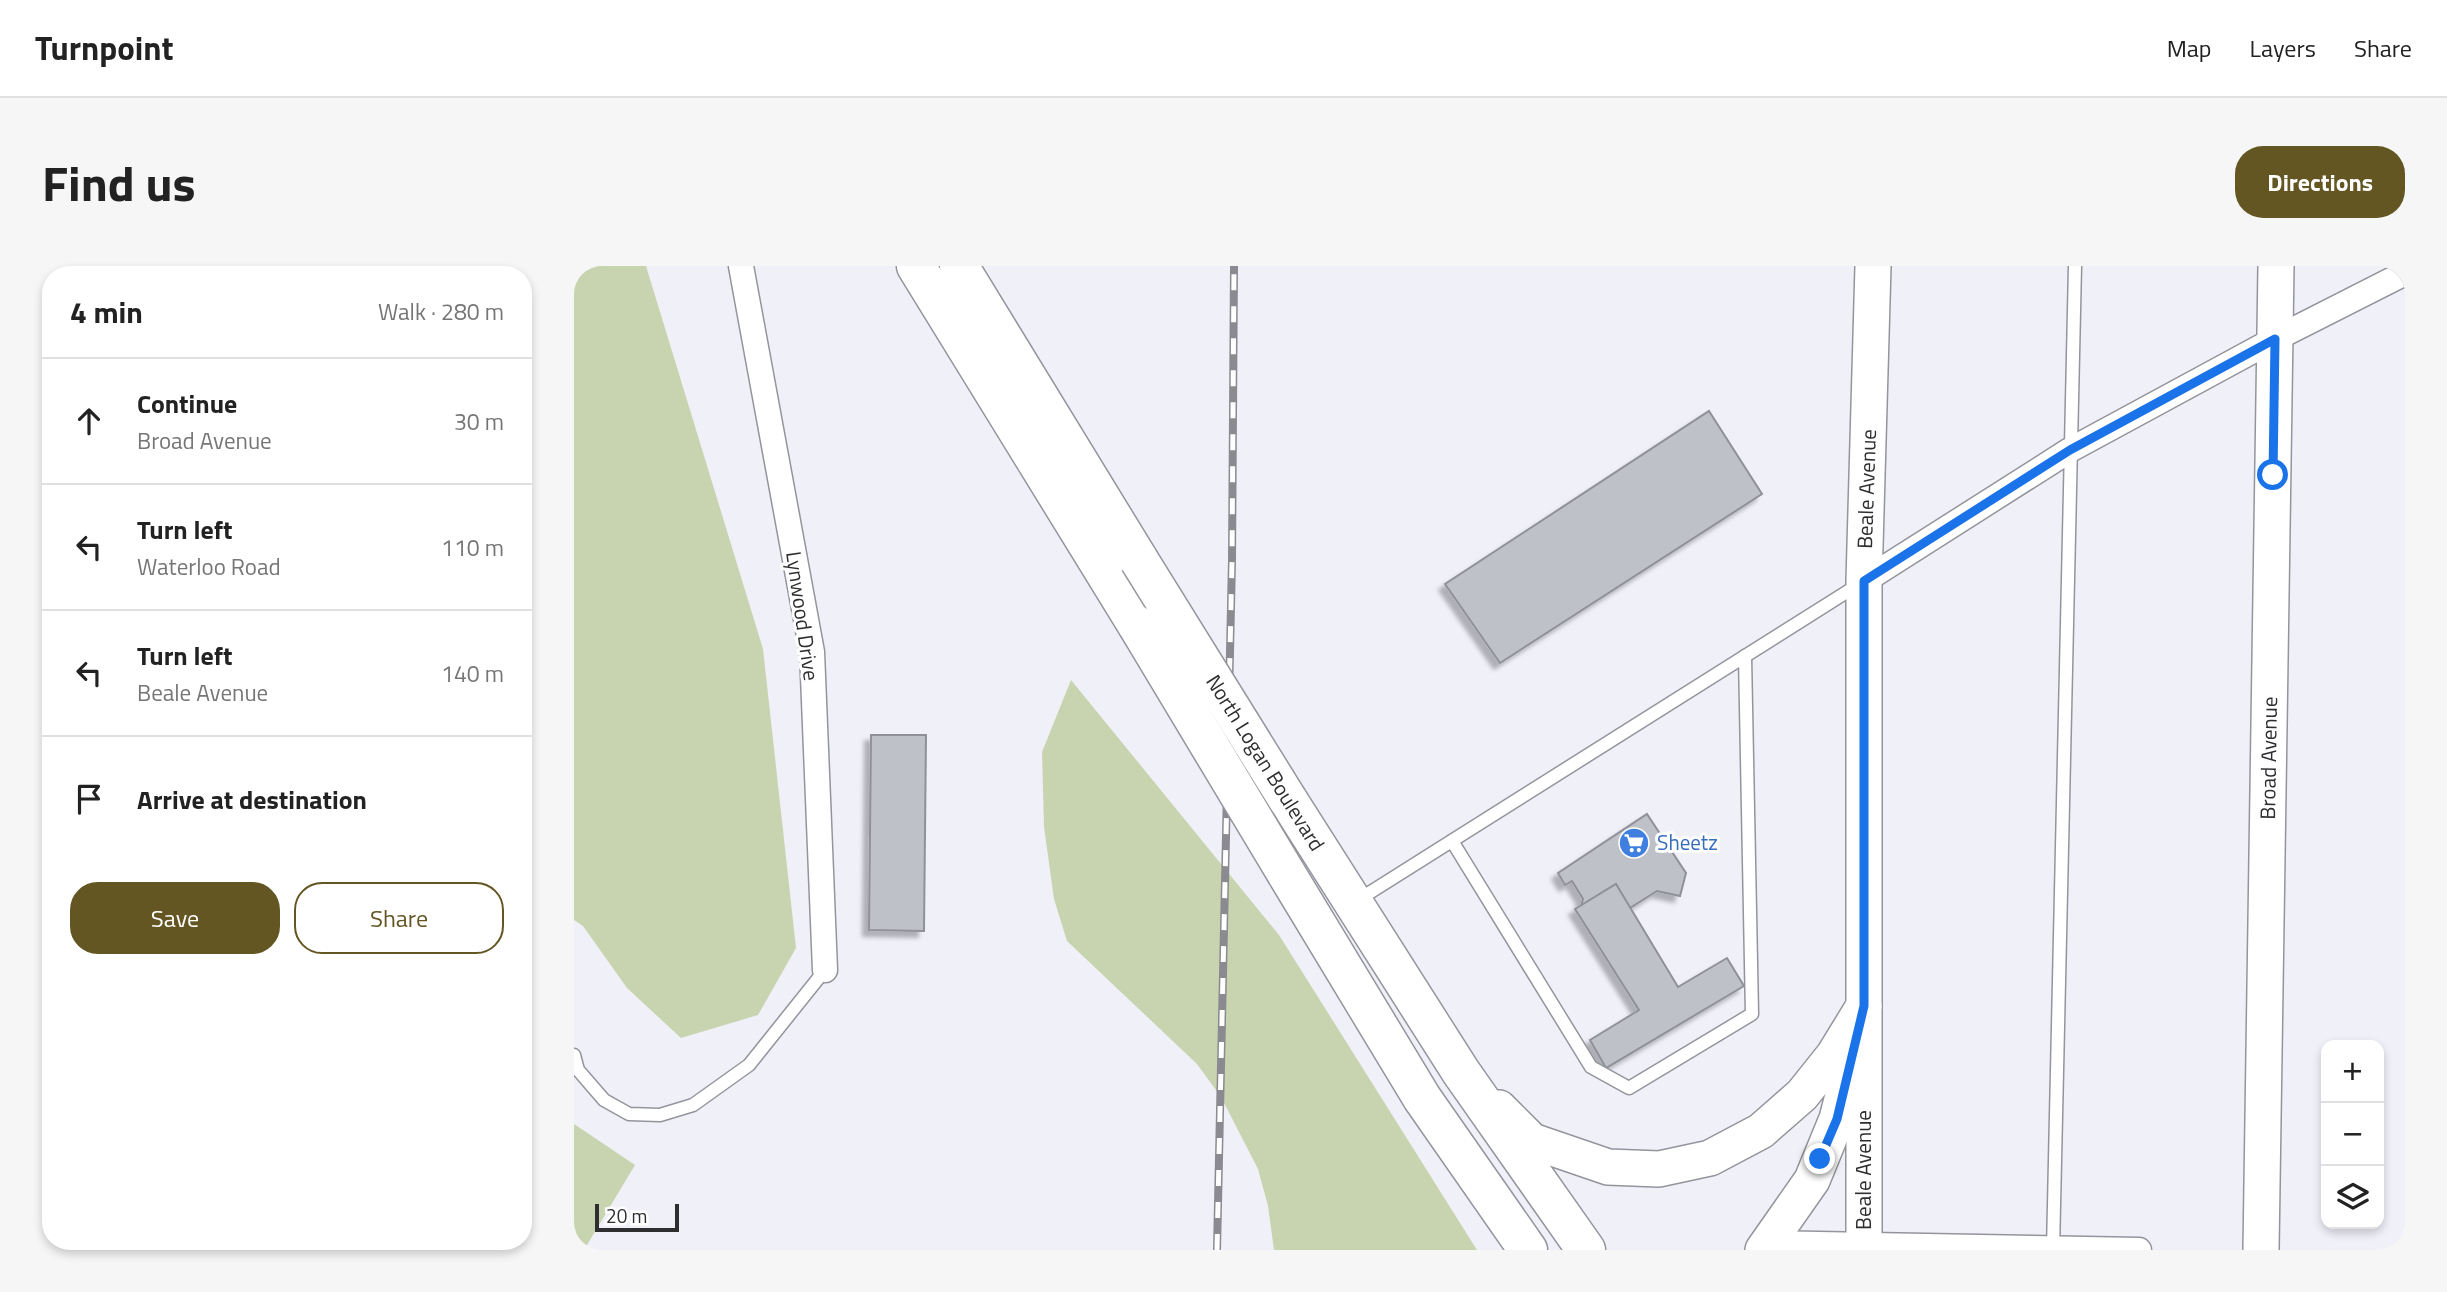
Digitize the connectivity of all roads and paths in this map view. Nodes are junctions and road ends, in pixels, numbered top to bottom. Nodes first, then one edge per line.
1 (741, 266) edge
2 (916, 266) edge
3 (960, 266) edge
4 (1873, 266) edge
5 (2075, 266) edge
6 (2276, 266) edge
7 (2405, 273) edge
8 (2275, 339) junction
9 (2070, 450) junction
10 (1864, 581) junction
11 (1745, 656) junction
12 (1452, 841) junction
13 (1354, 903) junction
14 (825, 970) joint
15 (1864, 1006) junction
16 (574, 1055) edge
17 (1461, 1072) junction
18 (1766, 1246) edge
19 (1864, 1247) edge
20 (2053, 1249) edge
21 (1528, 1250) edge
22 (1586, 1250) edge
23 (2139, 1250) edge
24 (2261, 1250) edge

1 - 14 street, Lynwood Drive
2 - 21 main road, North Logan Boulevard, bridge
3 - 13 main road, North Logan Boulevard, bridge
4 - 10 main road, Beale Avenue
5 - 9 lane
6 - 8 main road, Broad Avenue
7 - 8 street
8 - 9 street
8 - 24 main road, Broad Avenue
9 - 10 street
9 - 20 lane
10 - 11 lane
10 - 15 main road, Beale Avenue
11 - 12 lane
11 - 12 lane
12 - 13 lane
13 - 17 main road, North Logan Boulevard
14 - 16 lane
15 - 17 main road
15 - 18 main road, Beale Avenue
15 - 19 main road, Beale Avenue
17 - 22 main road, North Logan Boulevard
18 - 19 street
19 - 20 street
20 - 23 street

